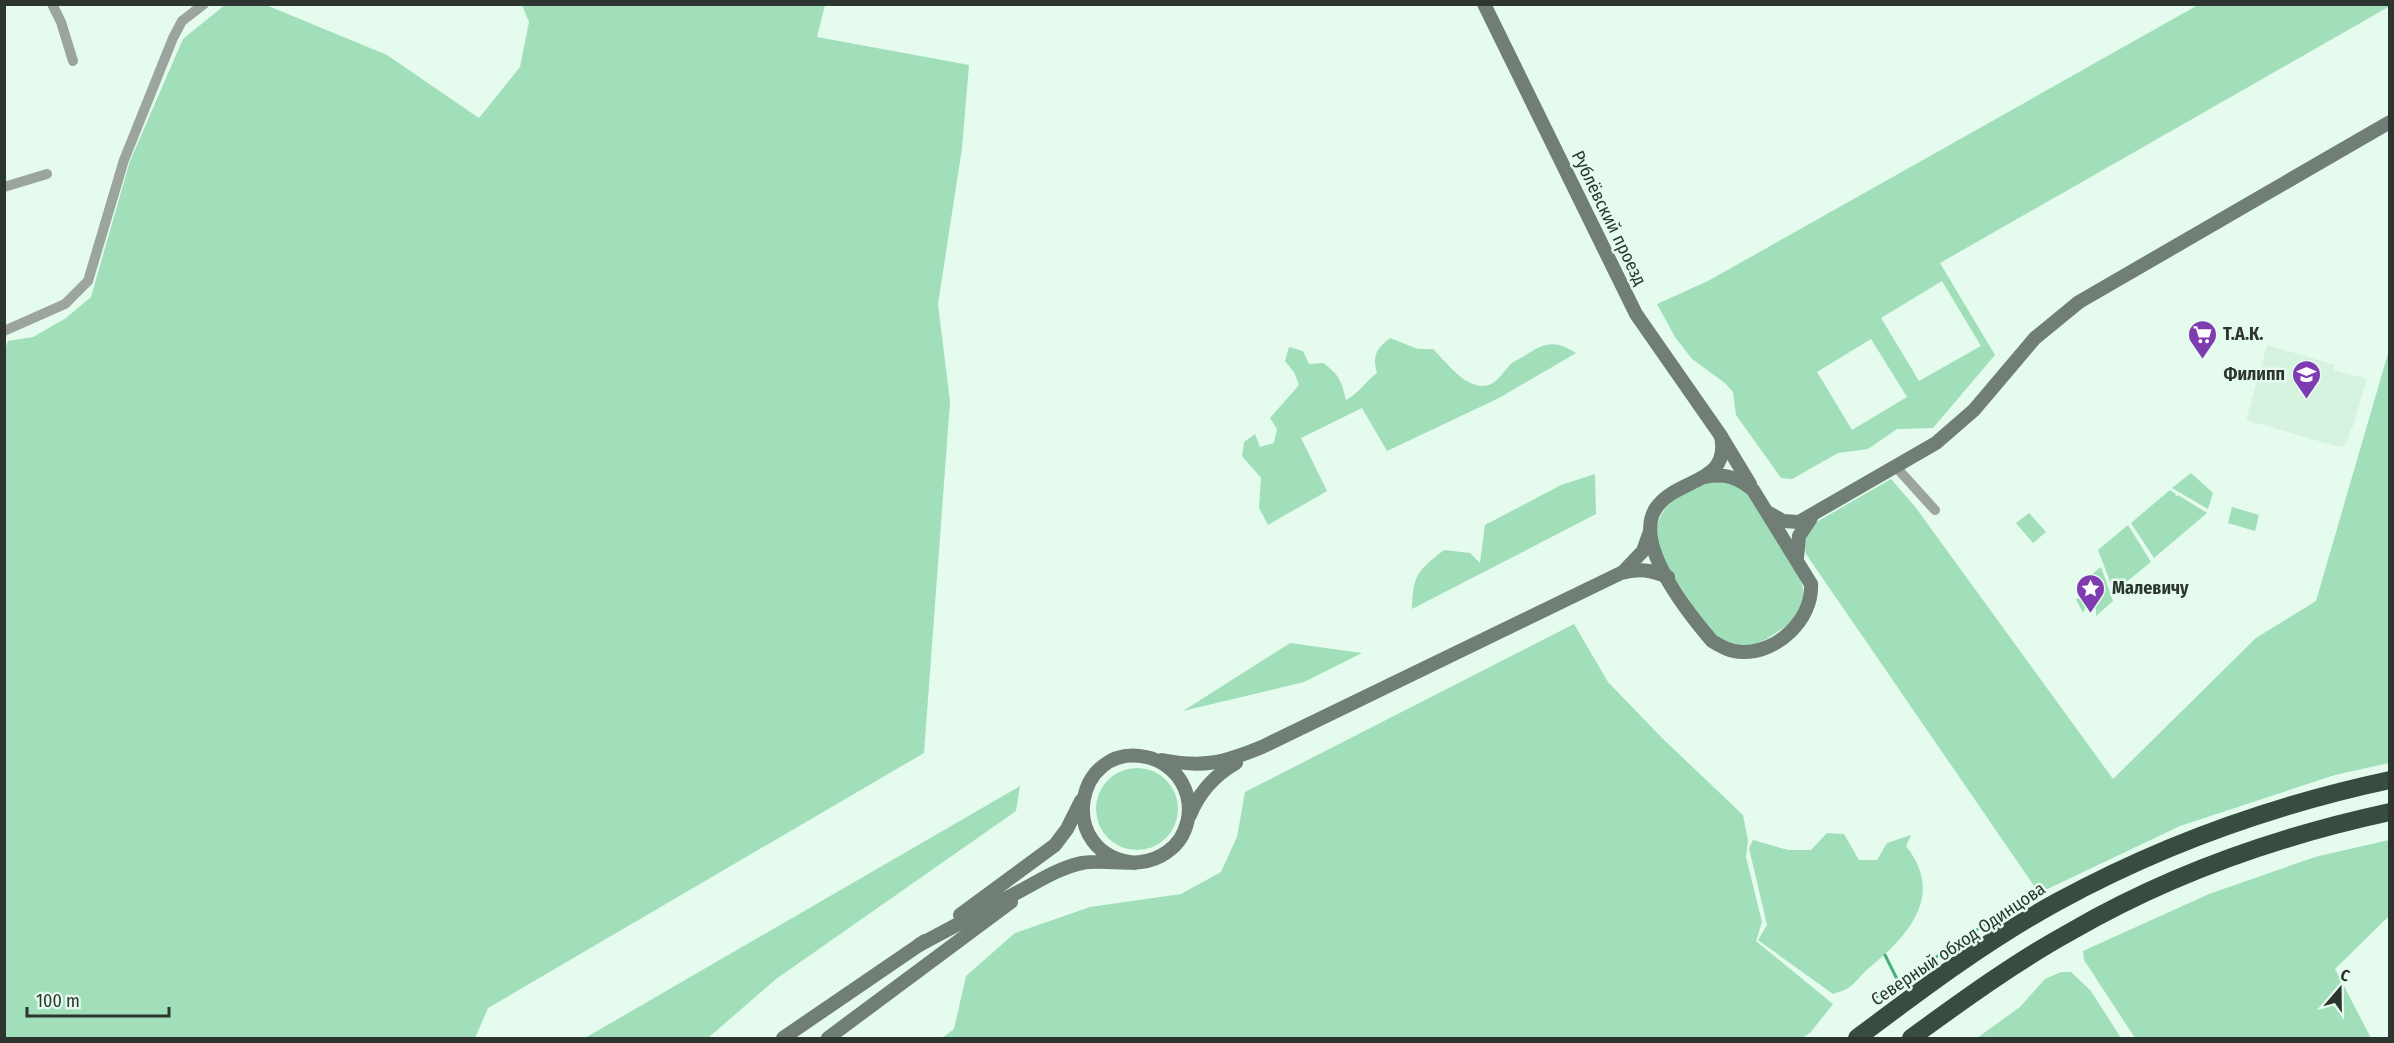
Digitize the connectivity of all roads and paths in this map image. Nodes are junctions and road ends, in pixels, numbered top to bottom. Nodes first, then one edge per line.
1 (52, 4) edge
2 (204, 4) edge
3 (1484, 4) edge
4 (73, 61) dead end
5 (2390, 122) edge
6 (47, 174) dead end
7 (4, 188) edge
8 (4, 331) edge
9 (1721, 436) junction
10 (1896, 467) junction
11 (1704, 477) junction
12 (1753, 490) junction
13 (1935, 510) dead end
14 (1769, 513) junction
15 (1812, 516) junction
16 (1649, 534) junction
17 (1797, 559) junction
18 (1621, 573) junction
19 (1668, 577) junction
20 (1262, 747) junction
21 (1145, 757) junction
22 (2390, 780) edge
23 (1084, 795) junction
24 (2390, 812) edge
25 (1184, 831) junction
26 (1135, 862) junction
27 (1034, 884) junction
28 (919, 945) junction
29 (783, 1038) edge
30 (828, 1038) edge
31 (1857, 1038) edge
32 (1911, 1038) edge

1 - 4 street
2 - 8 street
3 - 9 street, Рублёвский проезд
5 - 10 street
6 - 7 street
9 - 11 street
9 - 12 street, Рублёвский проезд
10 - 13 street
10 - 15 street
11 - 12 street
11 - 16 street
12 - 14 street
14 - 15 street
14 - 17 street
15 - 17 street
16 - 18 street
16 - 19 street
17 - 19 street
18 - 19 street
18 - 20 street
20 - 21 street
20 - 25 street
21 - 23 street
21 - 25 street
22 - 31 highway, Северный обход Одинцова
23 - 26 street
23 - 28 street
24 - 32 highway
25 - 26 street
26 - 27 street
27 - 28 street
27 - 30 street
28 - 29 street

